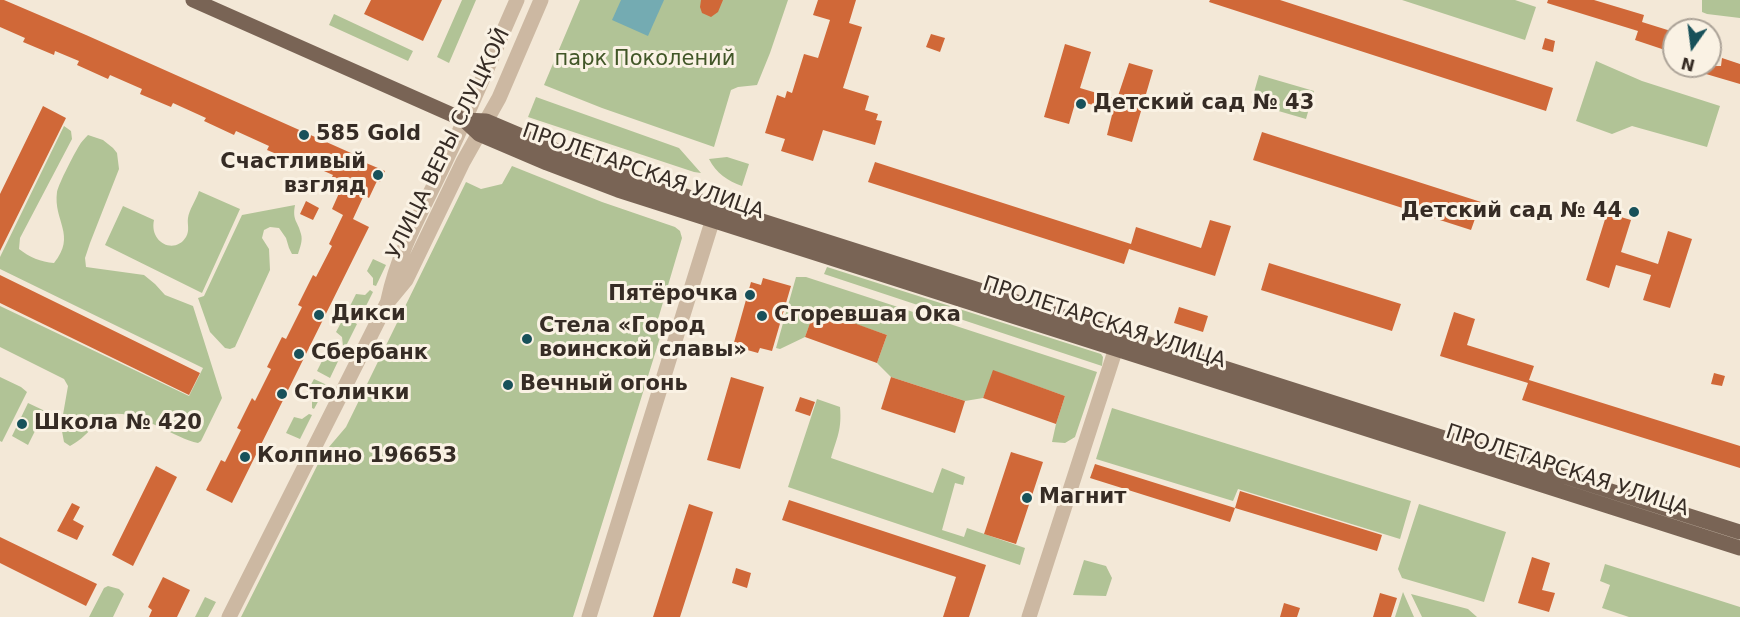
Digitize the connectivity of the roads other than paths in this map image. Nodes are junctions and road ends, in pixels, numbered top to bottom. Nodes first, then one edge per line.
1 (193, 0) edge
2 (517, 0) edge
3 (541, 0) edge
4 (464, 120) junction
5 (482, 128) junction
6 (714, 213) junction
7 (387, 303) junction
8 (1116, 348) junction
9 (1740, 532) edge
10 (1740, 548) edge
11 (230, 617) edge
12 (589, 617) edge
13 (1029, 617) edge

1 - 4 main road, ПРОЛЕТАРСКАЯ УЛИЦА
2 - 4 street, УЛИЦА ВЕРЫ СЛУЦКОЙ
3 - 5 street, УЛИЦА ВЕРЫ СЛУЦКОЙ
4 - 5 main road, ПРОЛЕТАРСКАЯ УЛИЦА
4 - 7 street, УЛИЦА ВЕРЫ СЛУЦКОЙ
5 - 6 main road, ПРОЛЕТАРСКАЯ УЛИЦА
5 - 7 street, УЛИЦА ВЕРЫ СЛУЦКОЙ
6 - 8 main road, ПРОЛЕТАРСКАЯ УЛИЦА
6 - 9 main road, ПРОЛЕТАРСКАЯ УЛИЦА
6 - 12 street
7 - 11 street, УЛИЦА ВЕРЫ СЛУЦКОЙ
8 - 10 main road, ПРОЛЕТАРСКАЯ УЛИЦА
8 - 13 street

